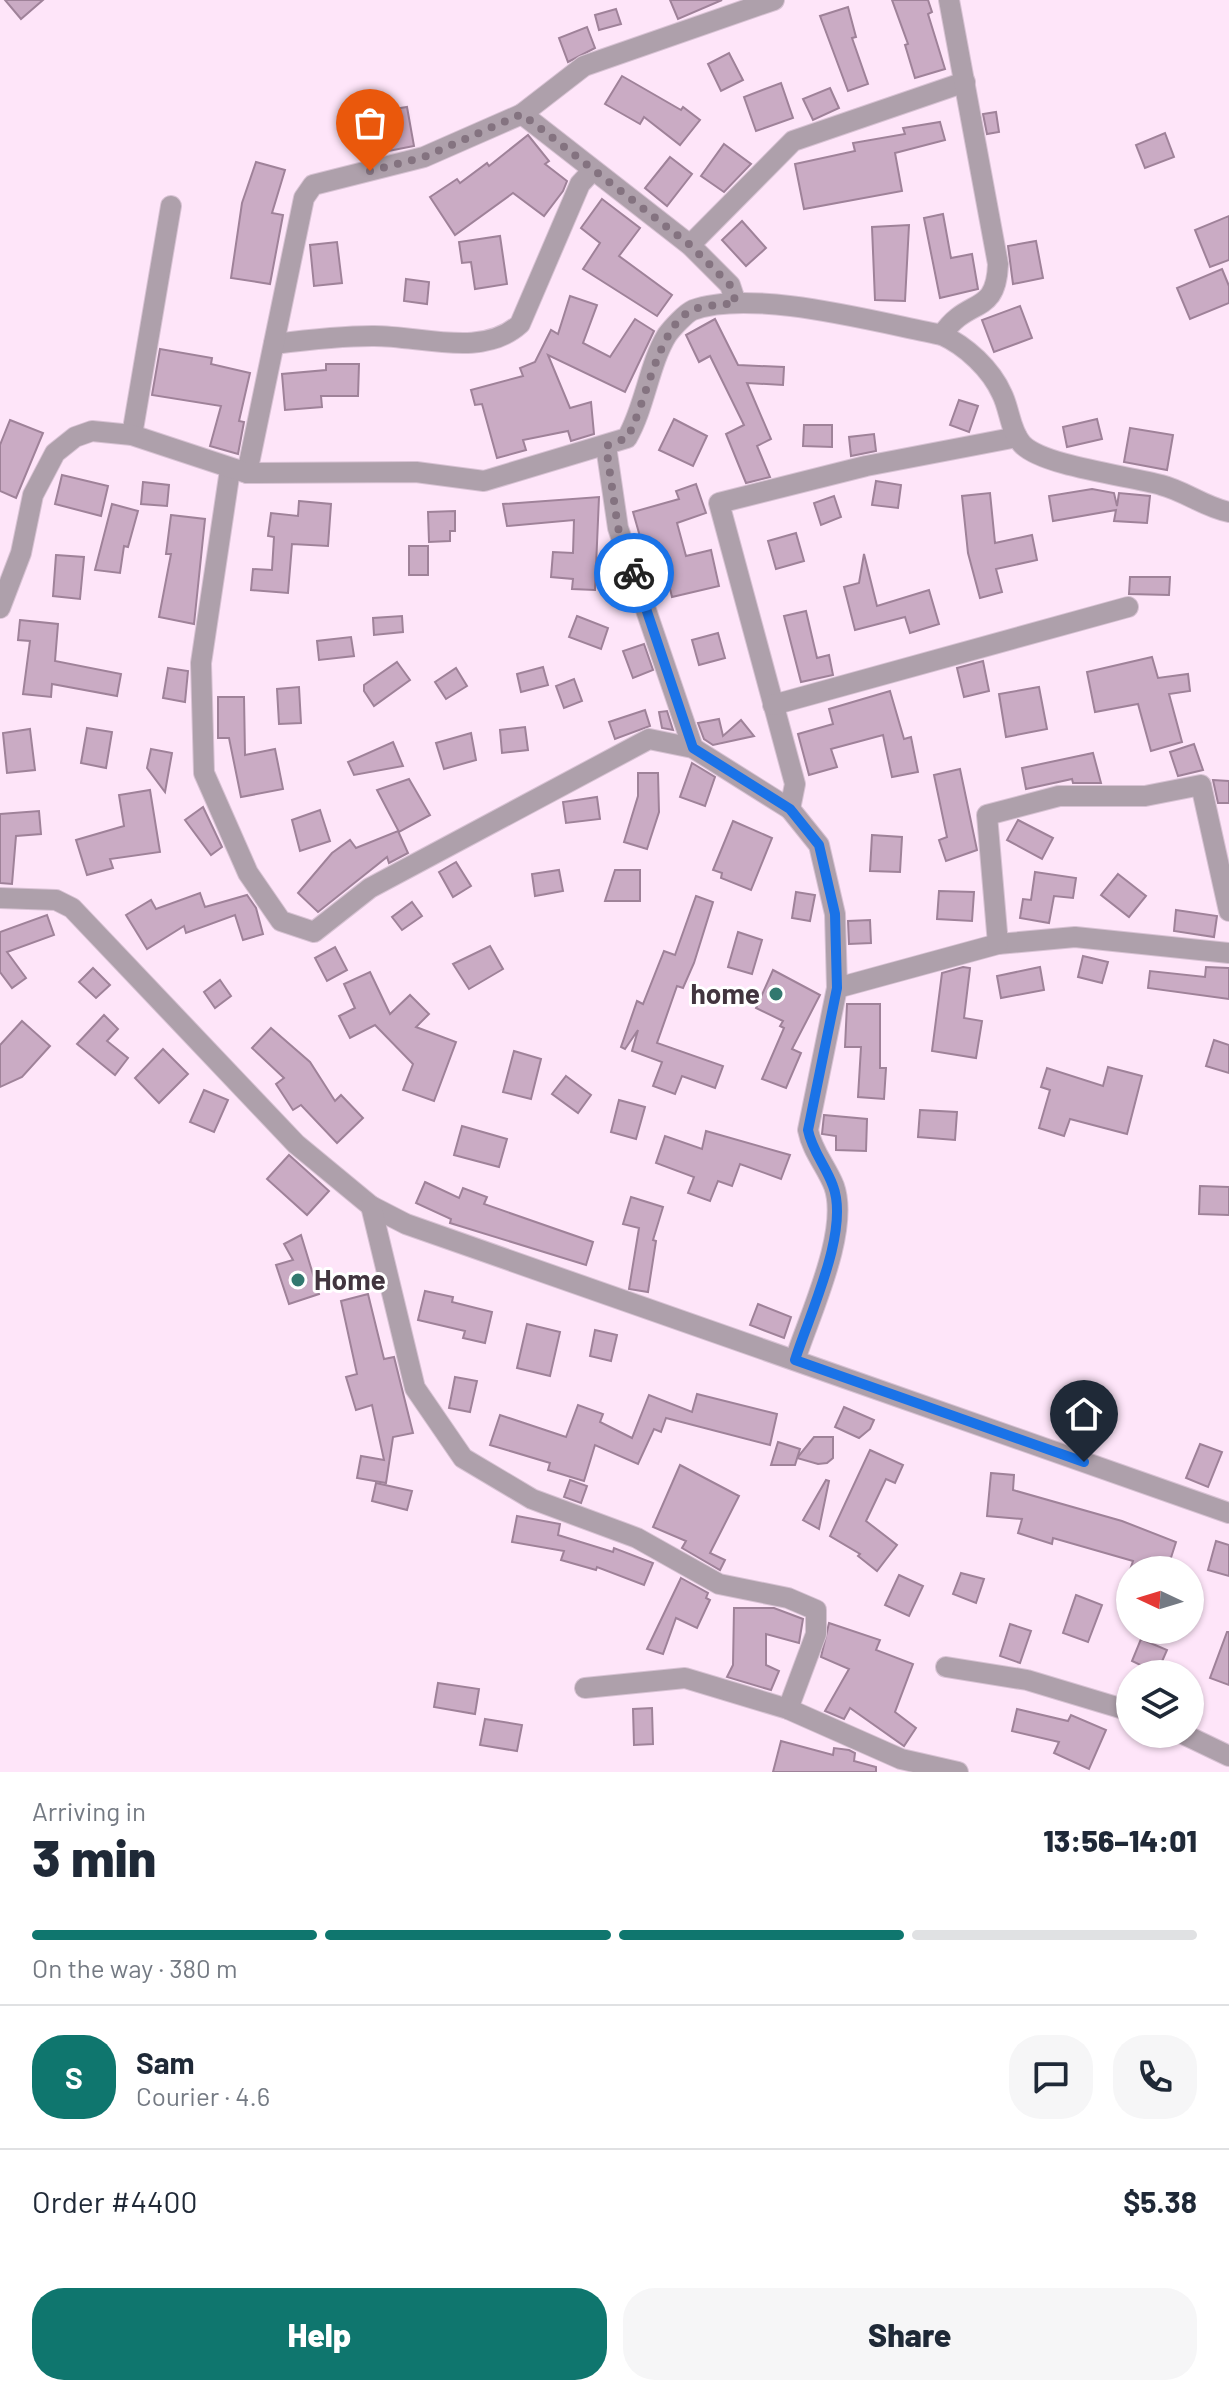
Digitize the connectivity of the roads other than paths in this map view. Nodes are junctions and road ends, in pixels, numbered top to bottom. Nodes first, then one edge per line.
1 (774, 0) edge
2 (949, 0) edge
3 (965, 82) junction
4 (522, 114) junction
5 (592, 171) junction
6 (171, 206) dead end
7 (690, 245) junction
8 (736, 303) junction
9 (942, 335) junction
10 (274, 344) junction
11 (132, 435) junction
12 (1017, 437) junction
13 (606, 446) junction
14 (239, 472) junction
15 (1229, 512) edge
16 (10, 552) edge
17 (1128, 607) dead end
18 (0, 608) edge
19 (773, 705) junction
20 (693, 748) junction
21 (790, 809) junction
22 (0, 898) edge
23 (1229, 911) edge
24 (998, 944) junction
25 (1229, 953) edge
26 (837, 988) junction
27 (371, 1206) junction
28 (795, 1360) junction
29 (1229, 1513) edge
30 (946, 1667) dead end
31 (585, 1688) dead end
32 (1116, 1707) edge
33 (788, 1709) junction
34 (1204, 1744) edge
35 (1229, 1756) edge
36 (958, 1772) edge

1 - 4 street
2 - 3 street
3 - 7 street
3 - 9 street
4 - 5 street
4 - 10 street
5 - 7 street
5 - 10 street
6 - 11 street
7 - 8 street
8 - 9 street
8 - 13 street
9 - 12 street
10 - 14 street
11 - 14 street
11 - 16 street
12 - 15 street
12 - 19 street
13 - 14 street
13 - 20 street
14 - 20 street
16 - 18 street
17 - 19 street
19 - 21 street
20 - 21 street
21 - 26 street
22 - 27 street
23 - 24 street
24 - 25 street
24 - 26 street
26 - 28 street
27 - 28 street
27 - 33 street
28 - 29 street
30 - 32 street
31 - 33 street
33 - 36 street
34 - 35 street

